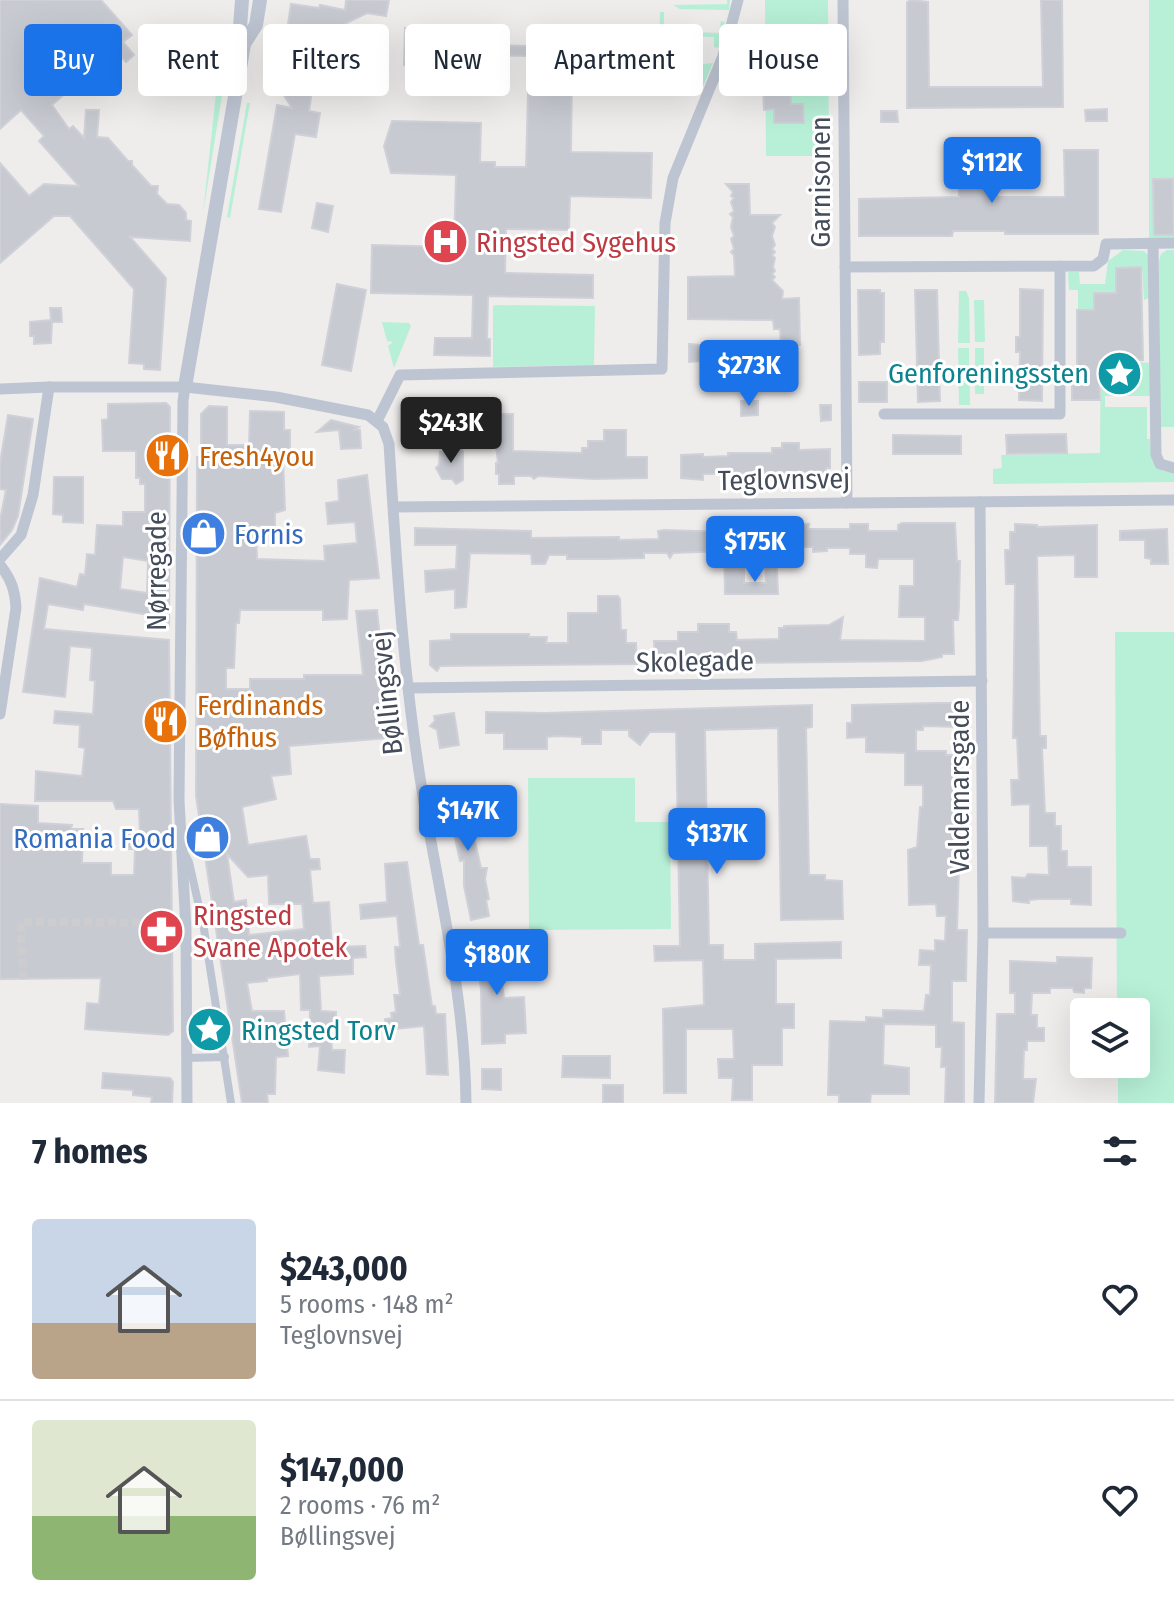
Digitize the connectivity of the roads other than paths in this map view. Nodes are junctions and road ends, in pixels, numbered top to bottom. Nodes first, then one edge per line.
1 (242, 0) edge
2 (260, 0) edge
3 (738, 0) edge
4 (843, 0) edge
5 (240, 24) edge
6 (247, 39) edge
7 (235, 96) edge
8 (1174, 243) edge
9 (1153, 244) junction
10 (1060, 266) junction
11 (845, 267) junction
12 (49, 387) junction
13 (185, 387) junction
14 (0, 389) edge
15 (884, 414) dead end
16 (377, 421) junction
17 (1174, 468) edge
18 (1174, 500) edge
19 (980, 502) junction
20 (847, 503) junction
21 (394, 507) junction
22 (0, 559) edge
23 (0, 565) edge
24 (982, 681) junction
25 (408, 688) junction
26 (0, 714) edge
27 (183, 851) junction
28 (983, 933) junction
29 (1121, 933) dead end
30 (225, 1057) junction
31 (187, 1058) junction
32 (187, 1103) edge
33 (231, 1103) edge
34 (466, 1103) edge
35 (979, 1103) edge

1 - 5 street, Nørregade
2 - 6 street, Nørregade
3 - 16 street
4 - 11 street, Garnisonen
7 - 13 street, Nørregade
8 - 9 street
9 - 10 street, Garnisonen
9 - 17 street
10 - 11 street, Garnisonen
10 - 15 street
11 - 20 street, Garnisonen
12 - 13 street
12 - 14 street
12 - 22 street
13 - 16 street
13 - 27 street, Nørregade
16 - 21 street, Bøllingsvej
18 - 19 street, Teglovnsvej
19 - 20 street, Teglovnsvej
19 - 24 street, Valdemarsgade
20 - 21 street, Teglovnsvej
21 - 25 street, Bøllingsvej
23 - 26 street
24 - 25 street, Skolegade
24 - 28 street, Valdemarsgade
25 - 34 street, Bøllingsvej
27 - 30 street
27 - 31 street, Nørregade
28 - 29 street
28 - 35 street, Valdemarsgade
30 - 31 street
30 - 33 street
31 - 32 street, Nørregade

